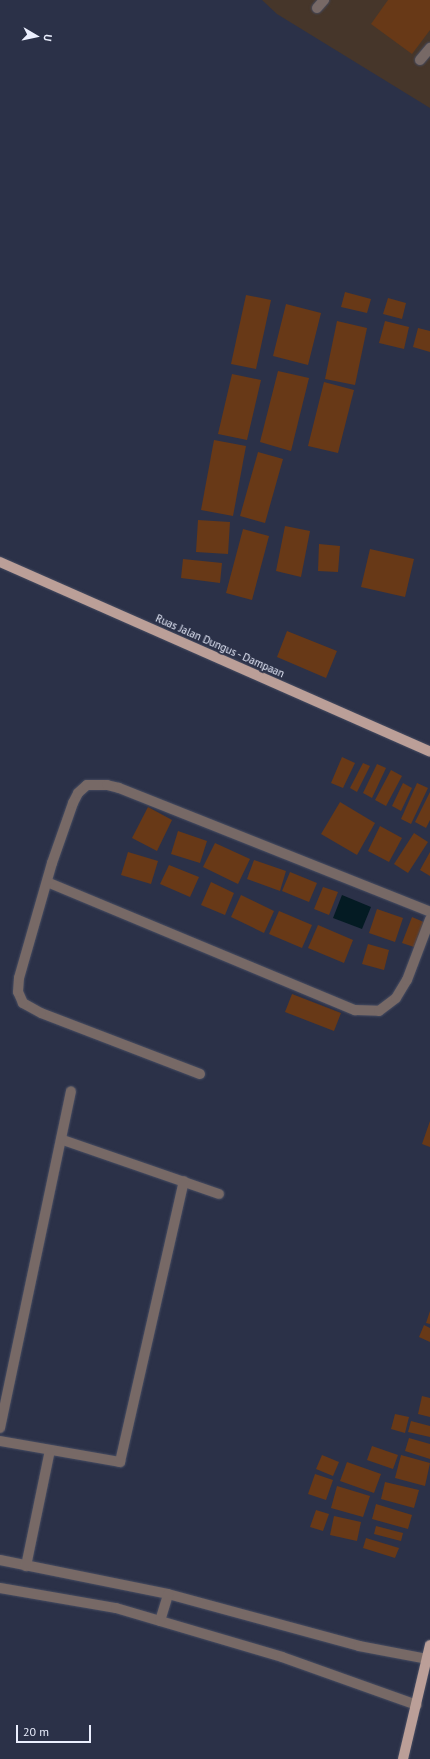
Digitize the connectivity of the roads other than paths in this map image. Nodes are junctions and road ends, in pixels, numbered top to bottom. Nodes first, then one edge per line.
1 (324, 0) edge
2 (317, 8) dead end
3 (430, 48) edge
4 (420, 60) dead end
5 (0, 562) edge
6 (430, 752) edge
7 (47, 882) junction
8 (430, 912) edge
9 (430, 919) edge
10 (200, 1074) dead end
11 (72, 1091) dead end
12 (63, 1140) junction
13 (184, 1181) junction
14 (219, 1194) dead end
15 (0, 1428) edge
16 (0, 1441) edge
17 (50, 1450) junction
18 (0, 1560) edge
19 (26, 1566) junction
20 (0, 1588) edge
21 (168, 1594) junction
22 (160, 1621) junction
23 (430, 1645) edge
24 (427, 1659) junction
25 (417, 1706) junction
26 (403, 1759) edge

1 - 2 street
3 - 4 street
5 - 6 main road, Ruas Jalan Dungus - Dampaan
7 - 8 street
7 - 9 street
7 - 10 street
11 - 12 street
12 - 13 street
12 - 15 street
13 - 14 street
13 - 17 street
16 - 17 street
17 - 19 street
18 - 19 street
19 - 21 street
20 - 22 street
21 - 22 street
21 - 24 street
22 - 25 street
23 - 24 main road
24 - 25 main road
25 - 26 main road

